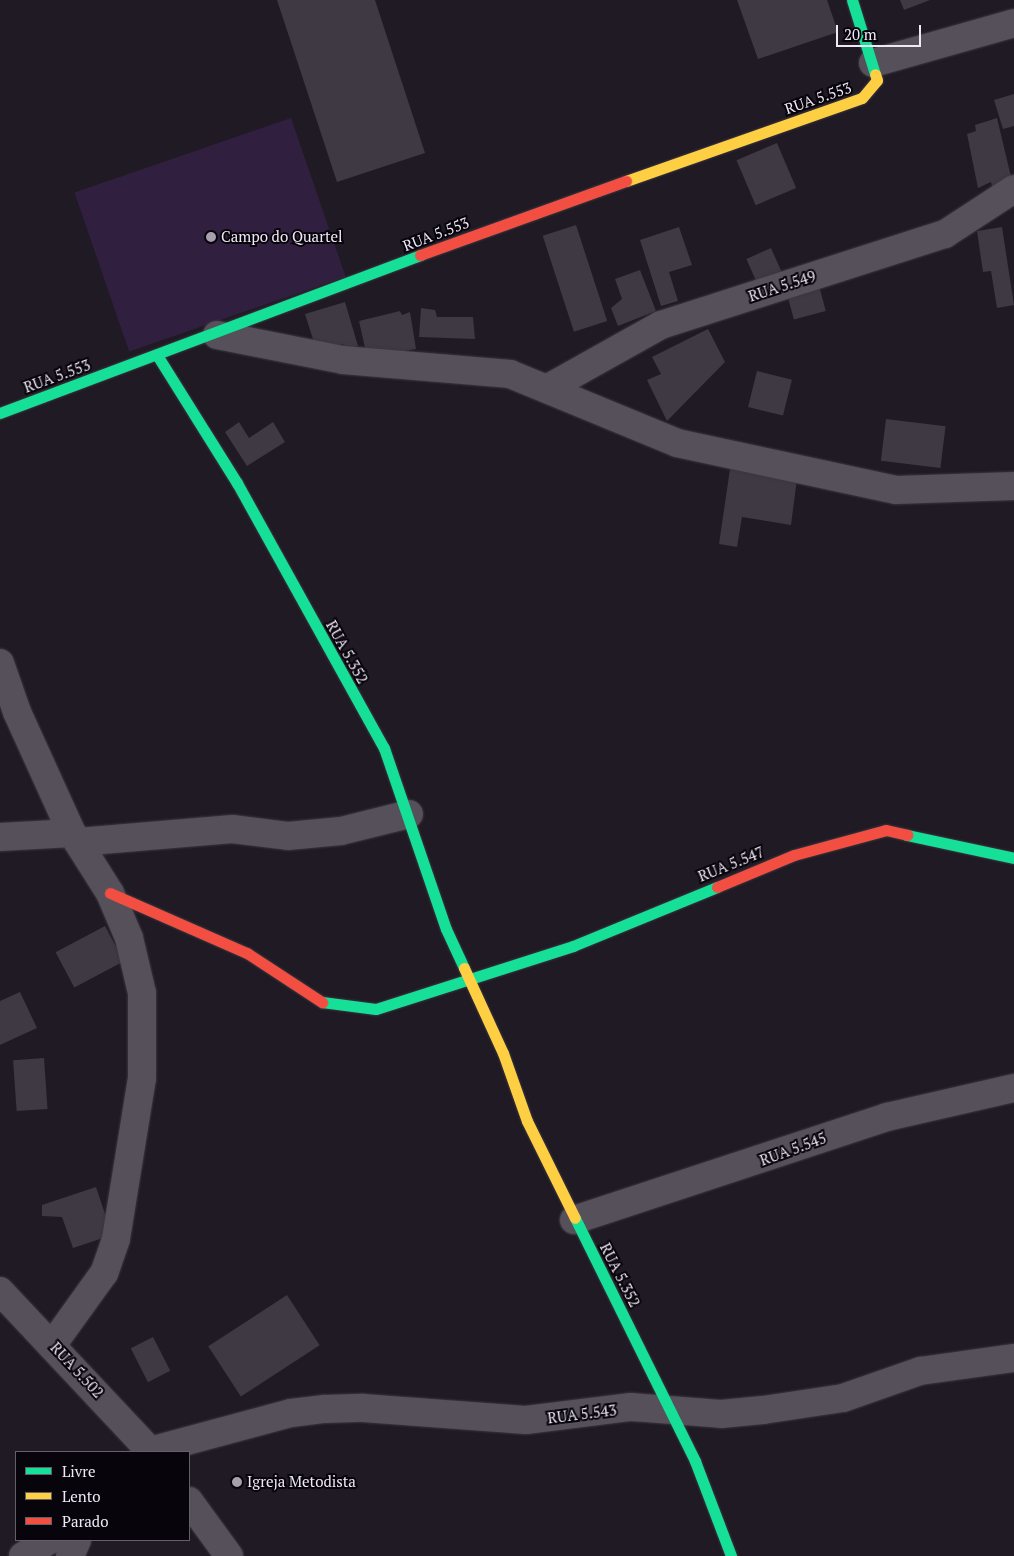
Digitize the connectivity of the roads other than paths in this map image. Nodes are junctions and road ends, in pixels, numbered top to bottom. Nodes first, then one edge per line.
1 (852, 0) edge
2 (1014, 23) edge
3 (875, 72) junction
4 (1014, 189) edge
5 (216, 335) junction
6 (157, 356) junction
7 (550, 387) junction
8 (0, 413) edge
9 (1014, 486) edge
10 (0, 663) edge
11 (409, 814) junction
12 (0, 837) edge
13 (75, 838) junction
14 (1014, 858) edge
15 (110, 893) junction
16 (468, 982) junction
17 (1014, 1088) edge
18 (574, 1220) junction
19 (0, 1291) edge
20 (53, 1344) junction
21 (1014, 1358) edge
22 (670, 1409) junction
23 (149, 1451) edge
24 (190, 1501) edge
25 (48, 1541) edge
26 (77, 1541) edge
27 (23, 1556) edge
28 (70, 1556) edge
29 (229, 1556) edge
30 (731, 1556) edge

1 - 3 street
2 - 3 street
3 - 5 street, RUA 5.553
4 - 7 street, RUA 5.549
5 - 6 street, RUA 5.553
5 - 7 street
6 - 8 street, RUA 5.553
6 - 11 street, RUA 5.352
7 - 9 street
10 - 13 street
11 - 13 street
11 - 16 street, RUA 5.352
12 - 13 street
13 - 15 street
14 - 16 street, RUA 5.547
15 - 16 street, RUA 5.547
15 - 20 street
16 - 18 street, RUA 5.352
17 - 18 street, RUA 5.545
18 - 22 street, RUA 5.352
19 - 20 street, RUA 5.502
20 - 23 street, RUA 5.502
21 - 22 street, RUA 5.543
22 - 23 street, RUA 5.543
22 - 30 street, RUA 5.352
24 - 29 street
25 - 27 street
26 - 28 street

